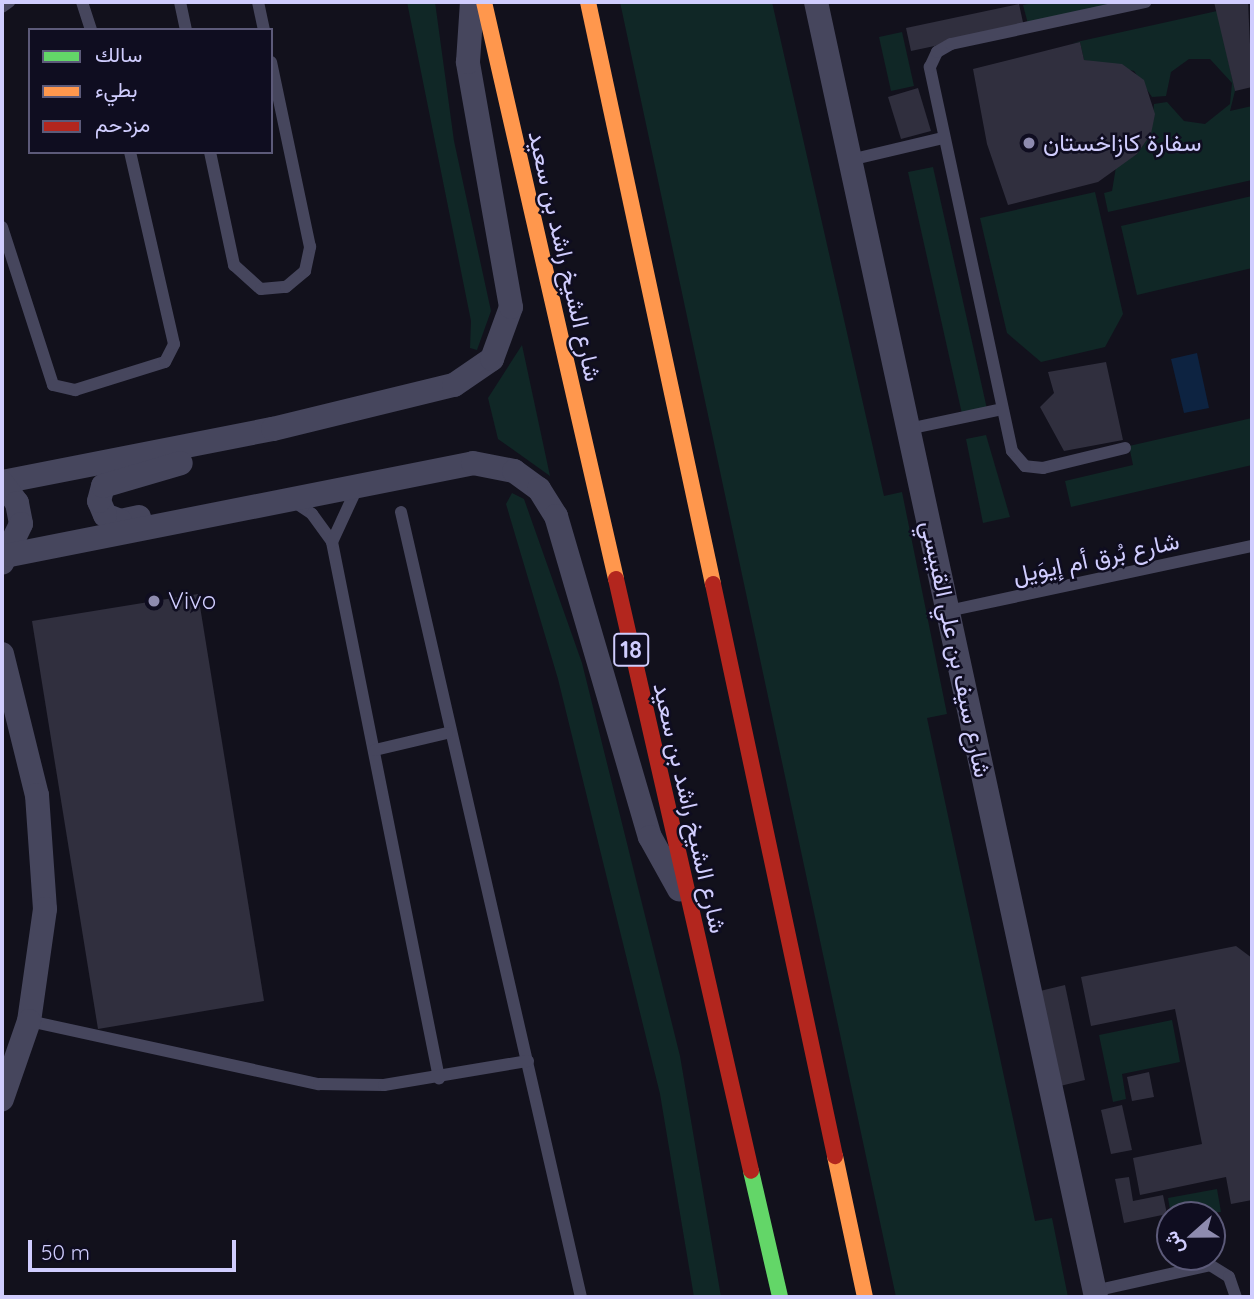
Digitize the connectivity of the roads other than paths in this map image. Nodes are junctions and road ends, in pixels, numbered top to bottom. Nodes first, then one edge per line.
1 (9, 2) edge
2 (82, 2) edge
3 (180, 2) edge
4 (258, 2) edge
5 (472, 2) edge
6 (484, 2) edge
7 (588, 2) edge
8 (816, 2) edge
9 (1146, 2) edge
10 (2, 7) edge
11 (90, 28) edge
12 (186, 28) edge
13 (264, 28) edge
14 (273, 71) edge
15 (943, 138) junction
16 (130, 154) edge
17 (210, 154) edge
18 (850, 160) junction
19 (2, 227) edge
20 (1002, 410) junction
21 (273, 429) junction
22 (908, 429) junction
23 (1125, 448) dead end
24 (362, 481) junction
25 (2, 482) edge
26 (283, 496) junction
27 (401, 512) dead end
28 (332, 542) junction
29 (1252, 545) edge
30 (6, 559) edge
31 (948, 611) junction
32 (2, 654) edge
33 (447, 733) junction
34 (375, 750) junction
35 (688, 901) junction
36 (29, 1021) junction
37 (528, 1061) junction
38 (439, 1078) junction
39 (2, 1099) edge
40 (1095, 1294) edge
41 (581, 1297) edge
42 (780, 1297) edge
43 (865, 1297) edge
44 (1236, 1297) edge

1 - 10 lane
2 - 11 lane
3 - 12 lane
4 - 13 lane
5 - 21 street
6 - 35 main road, شارع الشيخ راشد بن سعيد / 18
7 - 43 main road
8 - 18 street, شارع سيف بن علي القبيسي
9 - 15 lane
14 - 17 lane
15 - 18 lane
15 - 20 lane
16 - 19 lane
18 - 22 street, شارع سيف بن علي القبيسي
20 - 22 lane
20 - 23 lane
21 - 25 street
21 - 26 street
22 - 31 street, شارع سيف بن علي القبيسي
24 - 26 street
24 - 28 lane
24 - 35 street
25 - 30 street
26 - 28 lane
26 - 30 street
27 - 33 lane
28 - 34 lane
29 - 31 lane, شارع بُرق أم إيوَيل
31 - 40 street, شارع سيف بن علي القبيسي
32 - 36 street
33 - 34 lane
33 - 37 lane
34 - 38 lane
35 - 42 main road, شارع الشيخ راشد بن سعيد / 18
36 - 38 lane
36 - 39 street
37 - 38 lane
37 - 41 lane
40 - 44 lane

